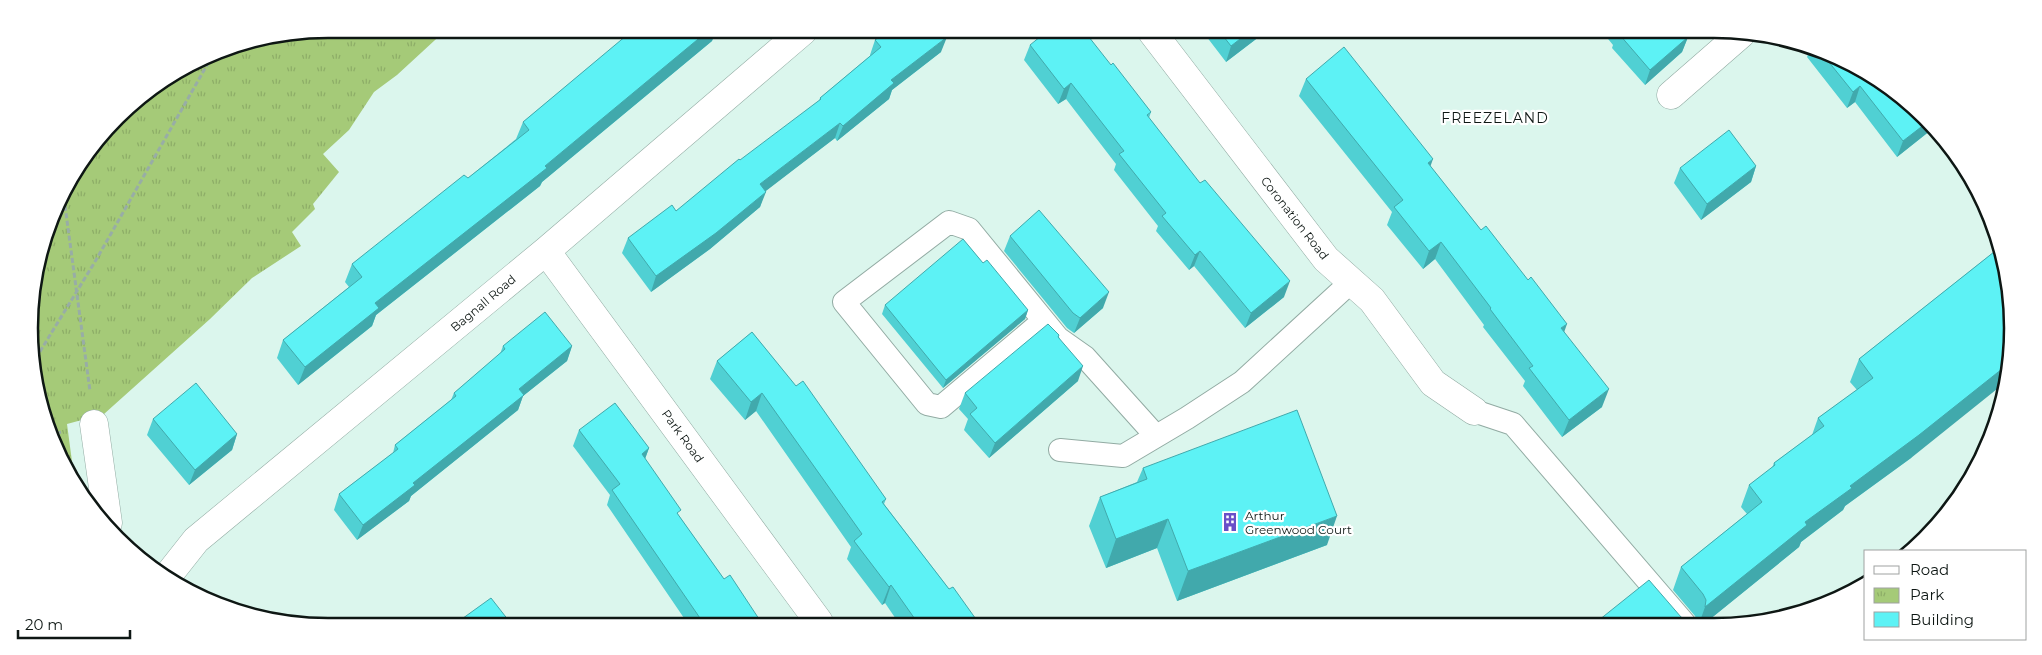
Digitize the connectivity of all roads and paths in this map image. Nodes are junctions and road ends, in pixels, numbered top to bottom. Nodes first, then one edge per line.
1 (795, 38) edge
2 (1157, 38) edge
3 (1736, 38) edge
4 (208, 64) edge
5 (1671, 95) dead end
6 (65, 204) edge
7 (546, 251) junction
8 (1351, 282) junction
9 (77, 292) junction
10 (1043, 321) junction
11 (39, 354) edge
12 (88, 381) dead end
13 (1474, 411) joint
14 (94, 424) dead end
15 (1156, 436) junction
16 (1060, 450) dead end
17 (107, 517) edge
18 (171, 572) edge
19 (816, 618) edge
20 (1680, 618) edge

1 - 7 street, Bagnall Road
2 - 8 street, Coronation Road
3 - 5 street
4 - 9 path
6 - 9 path
7 - 18 street, Bagnall Road
7 - 19 street, Park Road
8 - 13 street, Coronation Road
8 - 15 lane
9 - 11 path
9 - 12 path
10 - 10 lane
10 - 15 lane
13 - 20 lane
14 - 17 street
15 - 16 lane

